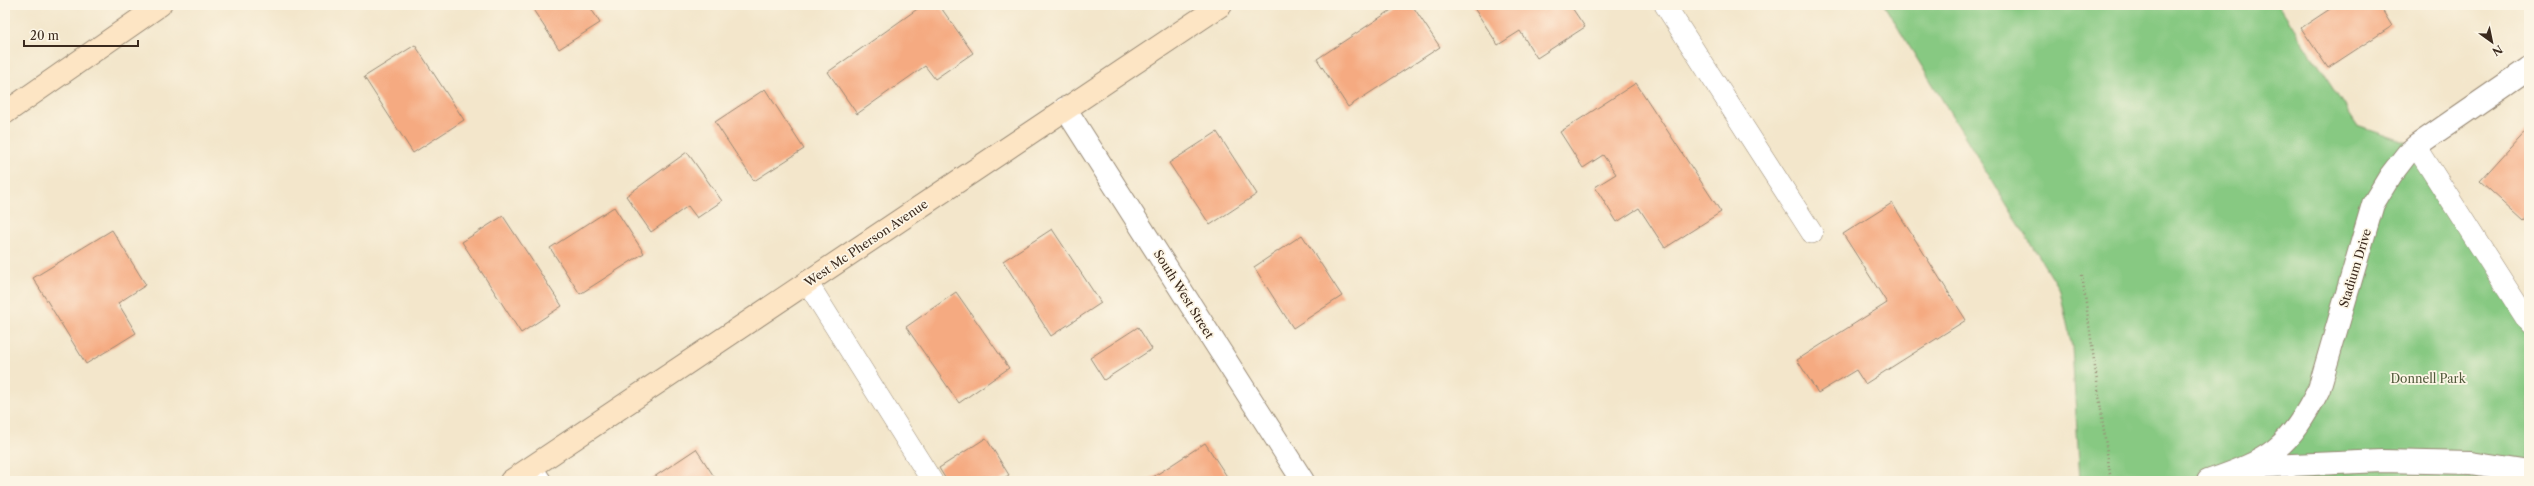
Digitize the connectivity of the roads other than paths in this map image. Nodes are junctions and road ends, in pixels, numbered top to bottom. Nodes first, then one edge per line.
1 (160, 5) edge
2 (1221, 5) edge
3 (1665, 5) edge
4 (2529, 68) edge
5 (1066, 108) junction
6 (5, 113) edge
7 (2416, 146) junction
8 (1812, 233) dead end
9 (807, 282) junction
10 (2529, 323) edge
11 (2249, 467) junction
12 (2529, 472) edge
13 (536, 474) edge
14 (511, 481) edge
15 (932, 481) edge
16 (1303, 481) edge
17 (2208, 481) edge

1 - 6 street
2 - 5 street, West Mc Pherson Avenue
3 - 8 lane
4 - 7 street, Stadium Drive
5 - 9 street, West Mc Pherson Avenue
5 - 16 street, South West Street
7 - 10 lane
7 - 11 street, Stadium Drive
9 - 13 street, West Mc Pherson Avenue
9 - 15 lane
11 - 12 street
11 - 17 street, Stadium Drive
13 - 14 street, West Mc Pherson Avenue

